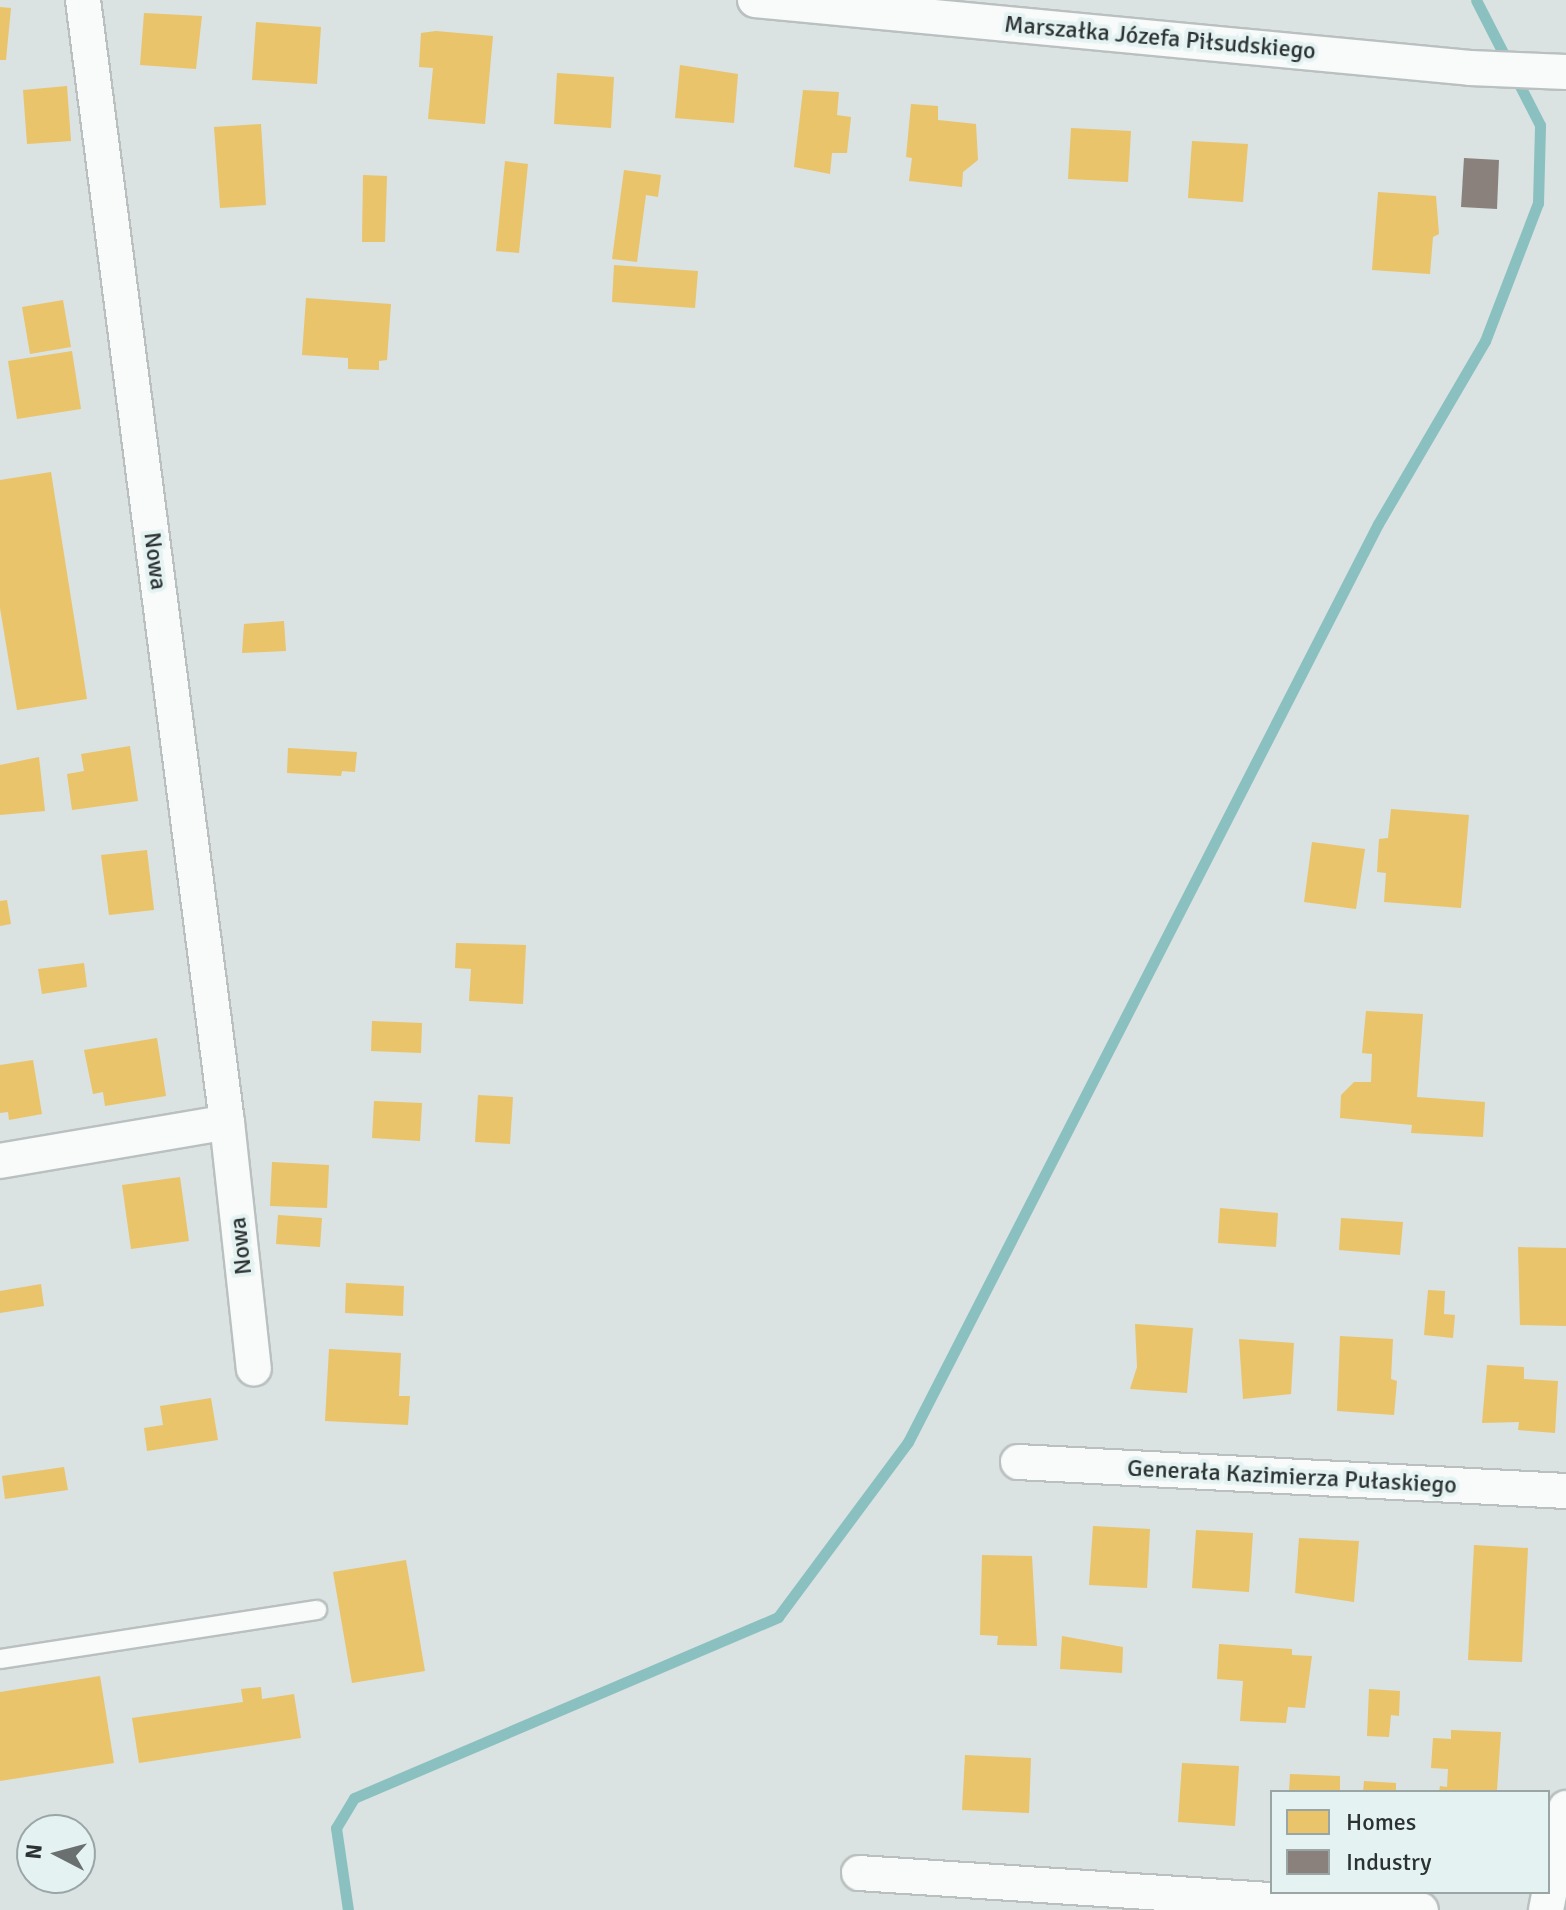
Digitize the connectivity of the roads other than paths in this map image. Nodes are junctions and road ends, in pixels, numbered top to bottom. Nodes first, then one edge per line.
1 (83, 0) edge
2 (755, 0) edge
3 (1565, 72) edge
4 (227, 1122) junction
5 (0, 1161) edge
6 (254, 1369) dead end
7 (1018, 1462) dead end
8 (1566, 1491) edge
9 (317, 1610) dead end
10 (0, 1659) edge
11 (1566, 1808) edge
12 (859, 1873) dead end
13 (1550, 1890) edge
14 (1421, 1910) edge

1 - 4 street, Nowa
2 - 3 street, Marszałka Józefa Piłsudskiego
4 - 5 street
4 - 6 street, Nowa
7 - 8 street, Generała Kazimierza Pułaskiego
9 - 10 lane
11 - 13 street
12 - 14 street

